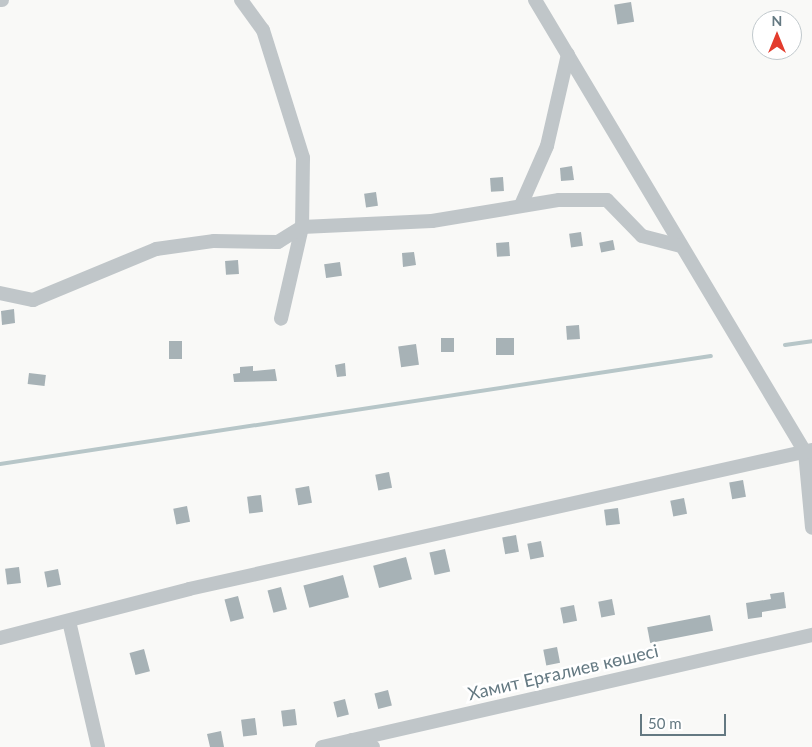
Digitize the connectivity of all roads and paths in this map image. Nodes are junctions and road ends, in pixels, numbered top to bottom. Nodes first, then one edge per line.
1 (242, 0) edge
2 (535, 0) edge
3 (568, 54) junction
4 (521, 205) junction
5 (302, 228) junction
6 (681, 246) junction
7 (0, 293) edge
8 (281, 319) dead end
9 (809, 451) edge
10 (812, 528) edge
11 (69, 621) junction
12 (812, 635) edge
13 (0, 638) edge
14 (351, 740) junction
15 (98, 747) edge
16 (322, 747) edge
17 (373, 747) edge

1 - 5 street
2 - 3 street
3 - 4 street
3 - 6 street
4 - 5 street
4 - 6 street
5 - 7 street
5 - 8 street
6 - 9 street
9 - 10 street
9 - 11 street
11 - 13 street
11 - 15 street
12 - 14 street, Хамит Ерғалиев көшесі
14 - 16 street, Хамит Ерғалиев көшесі
14 - 17 street

